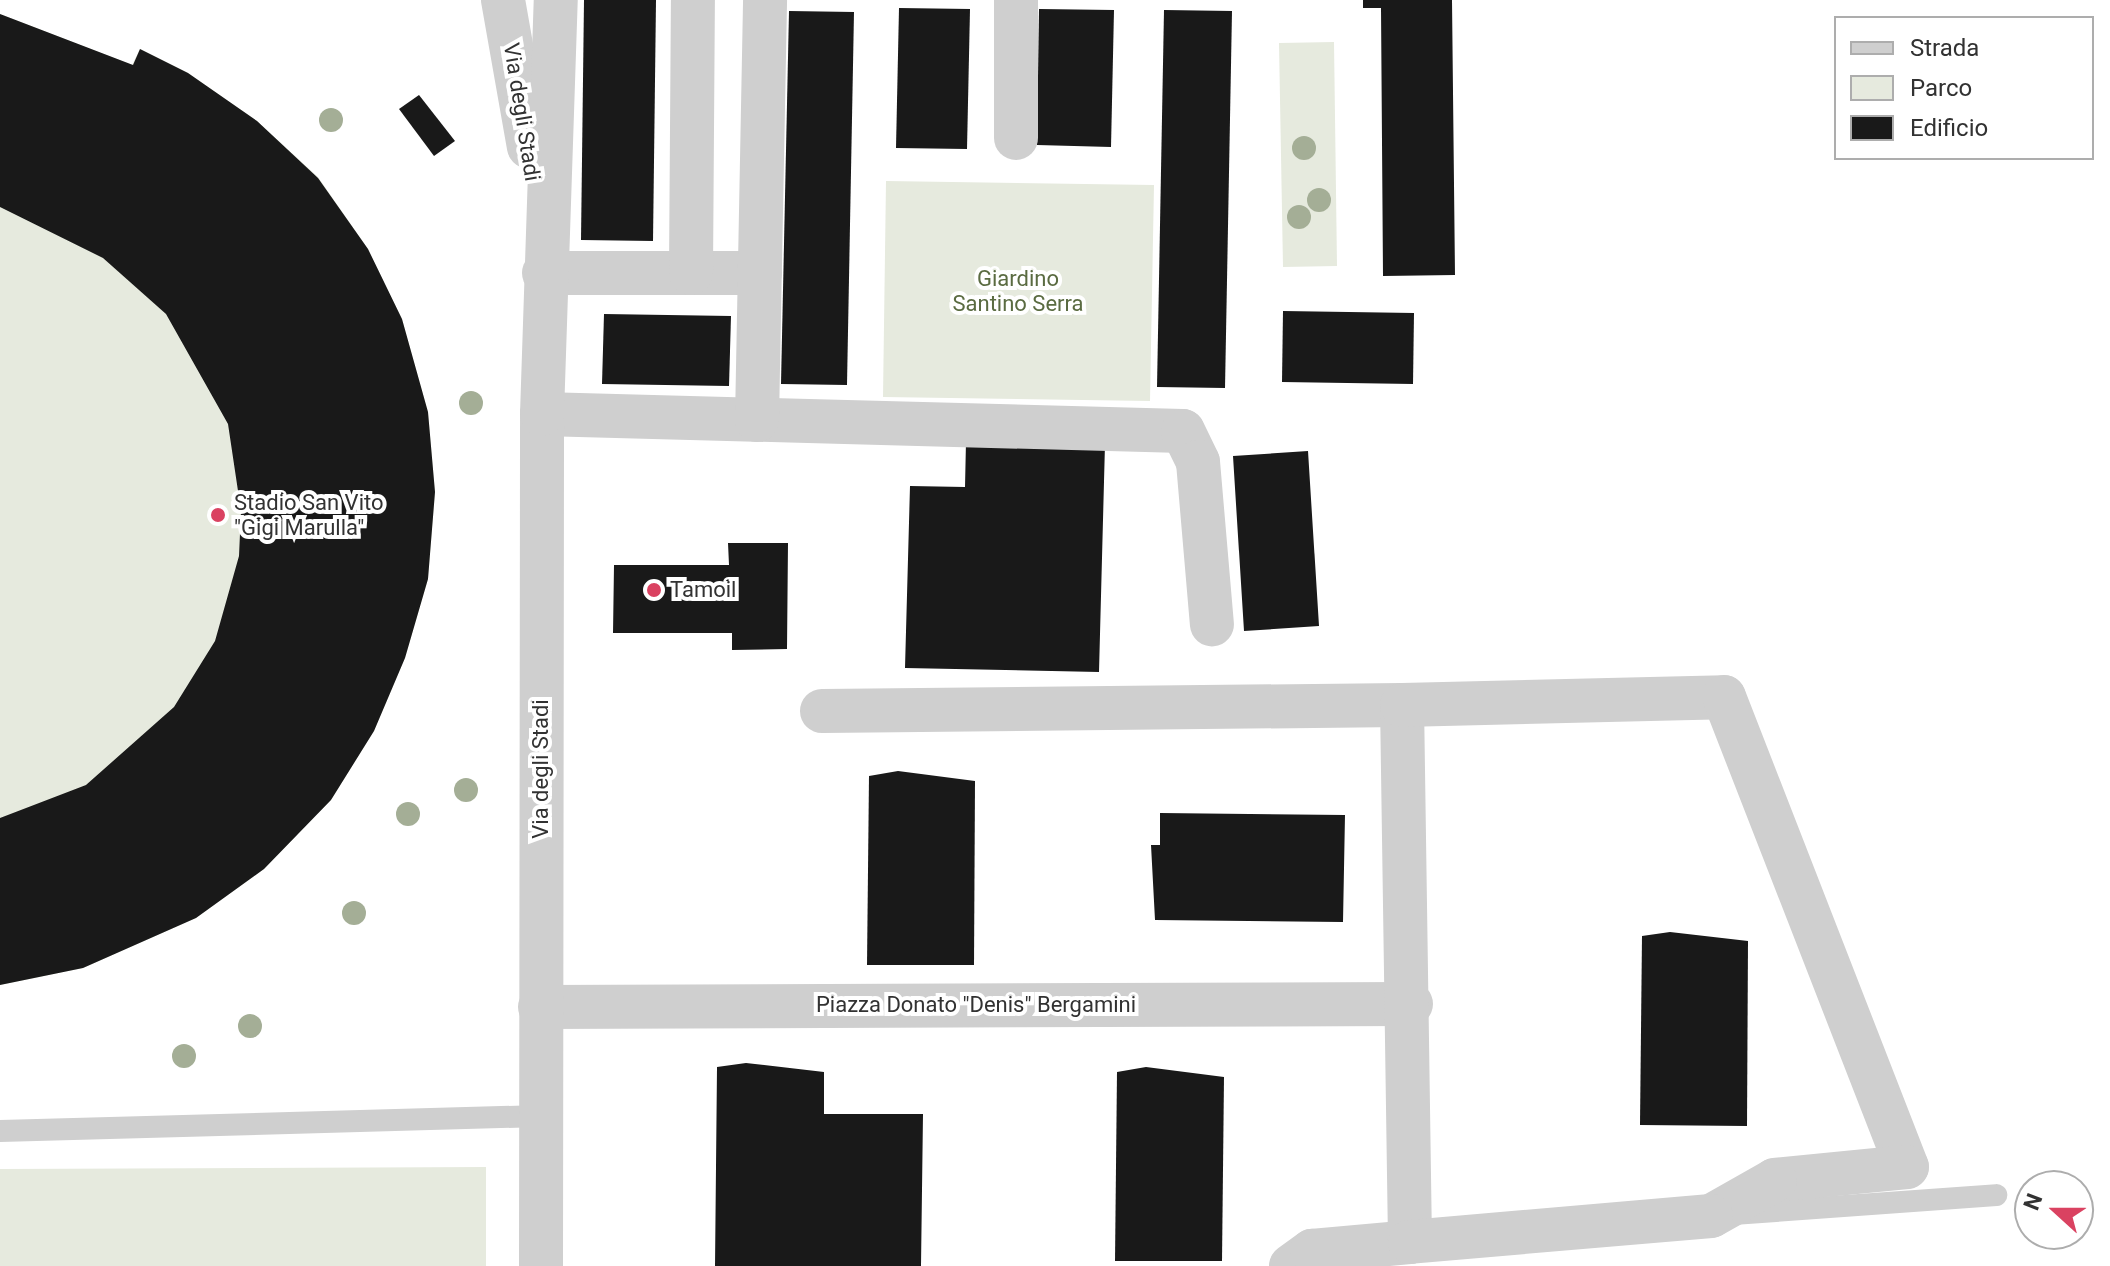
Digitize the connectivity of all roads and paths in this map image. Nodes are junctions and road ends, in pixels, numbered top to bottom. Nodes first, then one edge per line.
1 (503, 0) edge
2 (556, 0) edge
3 (693, 0) edge
4 (765, 0) edge
5 (1016, 0) edge
6 (1016, 138) dead end
7 (544, 273) junction
8 (691, 273) junction
9 (760, 273) junction
10 (542, 414) junction
11 (757, 420) junction
12 (1212, 624) dead end
13 (1402, 705) junction
14 (822, 711) dead end
15 (1411, 1004) junction
16 (540, 1007) junction
17 (540, 1116) junction
18 (0, 1131) edge
19 (1996, 1195) dead end
20 (1711, 1216) junction
21 (1410, 1242) junction
22 (541, 1266) edge
23 (1291, 1266) edge

1 - 7 street, Via degli Stadi
2 - 7 street, Via degli Stadi
3 - 8 street
4 - 9 street
5 - 6 street
7 - 8 street
7 - 10 street, Via degli Stadi
8 - 9 street
9 - 11 street
10 - 11 street
10 - 16 street, Via degli Stadi
11 - 12 street
13 - 14 street
13 - 15 street
13 - 20 street
15 - 16 street, Piazza Donato "Denis" Bergamini
15 - 21 street
16 - 17 street, Via degli Stadi
17 - 18 lane
17 - 22 street, Via degli Stadi
19 - 20 lane
20 - 21 street
21 - 23 street

